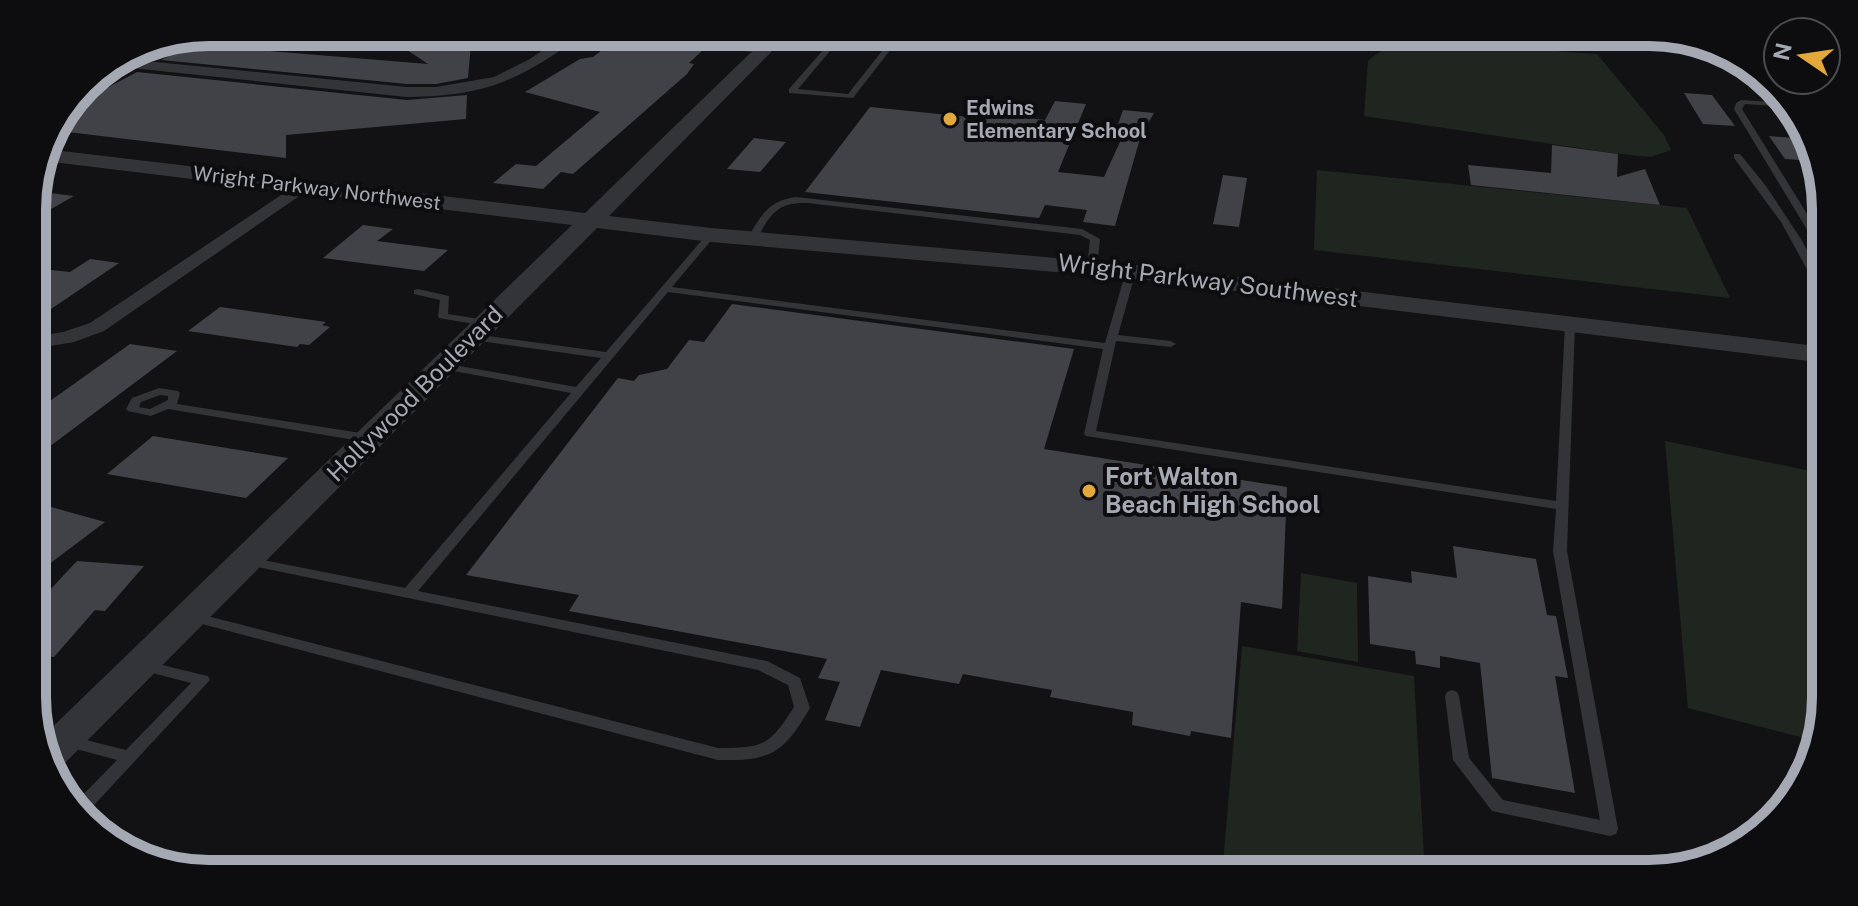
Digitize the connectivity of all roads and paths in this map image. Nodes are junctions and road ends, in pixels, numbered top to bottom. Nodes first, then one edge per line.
1 (559, 46) edge
2 (767, 46) edge
3 (831, 46) edge
4 (890, 46) edge
5 (135, 64) edge
6 (1773, 104) edge
7 (55, 156) edge
8 (1737, 156) dead end
9 (302, 186) junction
10 (590, 221) junction
11 (1812, 230) edge
12 (711, 235) junction
13 (752, 239) junction
14 (1092, 267) junction
15 (1812, 267) edge
16 (1131, 271) junction
17 (666, 289) junction
18 (418, 292) dead end
19 (1570, 324) junction
20 (480, 330) junction
21 (46, 341) edge
22 (1110, 342) junction
23 (1171, 344) dead end
24 (1812, 353) edge
25 (609, 356) junction
26 (443, 366) junction
27 (579, 391) junction
28 (169, 406) dead end
29 (370, 438) junction
30 (1562, 506) junction
31 (245, 561) junction
32 (408, 593) junction
33 (189, 616) junction
34 (140, 665) junction
35 (1452, 696) dead end
36 (55, 747) edge
37 (129, 757) junction
38 (86, 803) edge

1 - 5 street
2 - 10 street, Hollywood Boulevard
3 - 4 lane
6 - 11 lane
7 - 9 street, Wright Parkway Northwest
8 - 15 lane
9 - 10 street, Wright Parkway Northwest
9 - 21 street
10 - 12 street, Wright Parkway Southwest
10 - 20 street, Hollywood Boulevard
12 - 13 street, Wright Parkway Southwest
12 - 17 lane
13 - 14 street, Wright Parkway Southwest
13 - 14 lane
14 - 16 street, Wright Parkway Southwest
16 - 19 street, Wright Parkway Southwest
16 - 22 lane
17 - 22 lane
17 - 25 lane
18 - 20 lane
19 - 24 street, Wright Parkway Southwest
19 - 30 lane
20 - 25 lane
20 - 26 street, Hollywood Boulevard
22 - 23 lane
22 - 30 lane
25 - 27 lane
26 - 27 lane
26 - 29 street, Hollywood Boulevard
27 - 32 lane
28 - 29 lane
29 - 31 street, Hollywood Boulevard
30 - 35 lane
31 - 32 lane
31 - 33 street, Hollywood Boulevard
32 - 33 lane
33 - 34 street, Hollywood Boulevard
34 - 36 street, Hollywood Boulevard
34 - 37 lane
36 - 37 lane
37 - 38 lane

